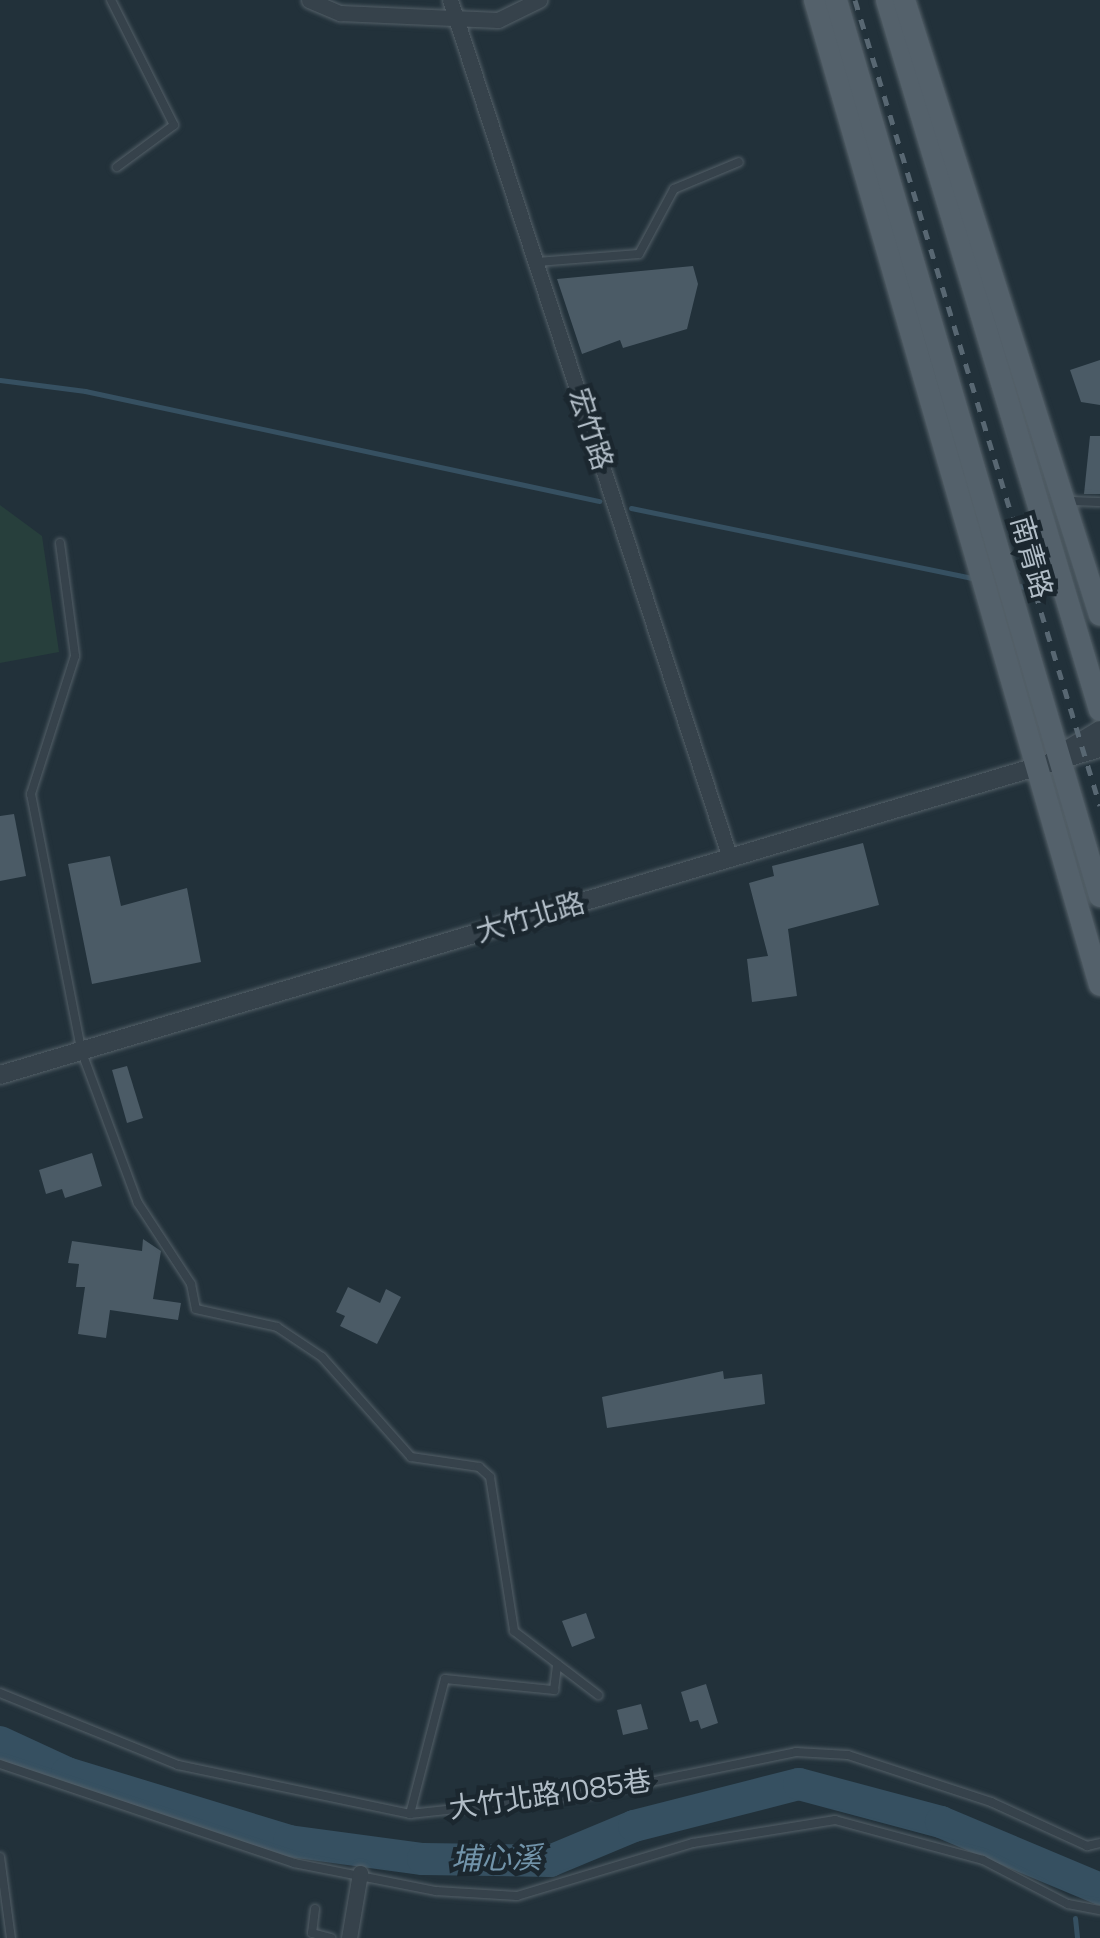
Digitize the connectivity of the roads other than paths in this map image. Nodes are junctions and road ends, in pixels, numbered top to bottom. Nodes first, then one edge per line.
1 (111, 0) edge
2 (308, 0) edge
3 (469, 0) edge
4 (540, 0) edge
5 (815, 0) edge
6 (836, 0) edge
7 (899, 4) edge
8 (453, 7) edge
9 (837, 68) junction
10 (739, 162) dead end
11 (117, 167) dead end
12 (906, 236) junction
13 (537, 262) junction
14 (1063, 500) junction
15 (1100, 502) edge
16 (60, 543) dead end
17 (1100, 615) edge
18 (1100, 710) edge
19 (1100, 730) edge
20 (1100, 748) edge
21 (1049, 758) junction
22 (730, 858) junction
23 (1100, 896) edge
24 (1100, 985) edge
25 (81, 1050) junction
26 (0, 1075) edge
27 (557, 1664) junction
28 (0, 1693) edge
29 (598, 1695) dead end
30 (0, 1764) edge
31 (410, 1814) junction
32 (1100, 1843) edge
33 (0, 1857) edge
34 (360, 1873) junction
35 (315, 1909) dead end
36 (1100, 1910) edge
37 (11, 1938) edge
38 (332, 1938) edge
39 (349, 1938) edge

1 - 11 lane
2 - 8 street
3 - 8 street
4 - 8 street
5 - 9 main road
6 - 12 main road, 南青路
7 - 14 main road
7 - 18 main road, 南青路
8 - 13 street, 宏竹路
9 - 12 main road, 南青路
9 - 21 main road
10 - 13 lane
12 - 21 main road, 南青路
13 - 22 street, 宏竹路
14 - 15 lane
14 - 17 main road
16 - 25 lane
19 - 21 street, 大竹北路
20 - 21 street, 大竹北路
21 - 22 street, 大竹北路
21 - 23 main road, 南青路
21 - 24 main road
22 - 25 street, 大竹北路
25 - 26 street, 大竹北路
25 - 27 lane
27 - 29 lane
27 - 31 lane
28 - 31 lane, 大竹北路1085巷
30 - 34 lane
31 - 32 lane, 大竹北路1085巷
33 - 37 lane
34 - 36 lane
34 - 39 street
35 - 38 lane

